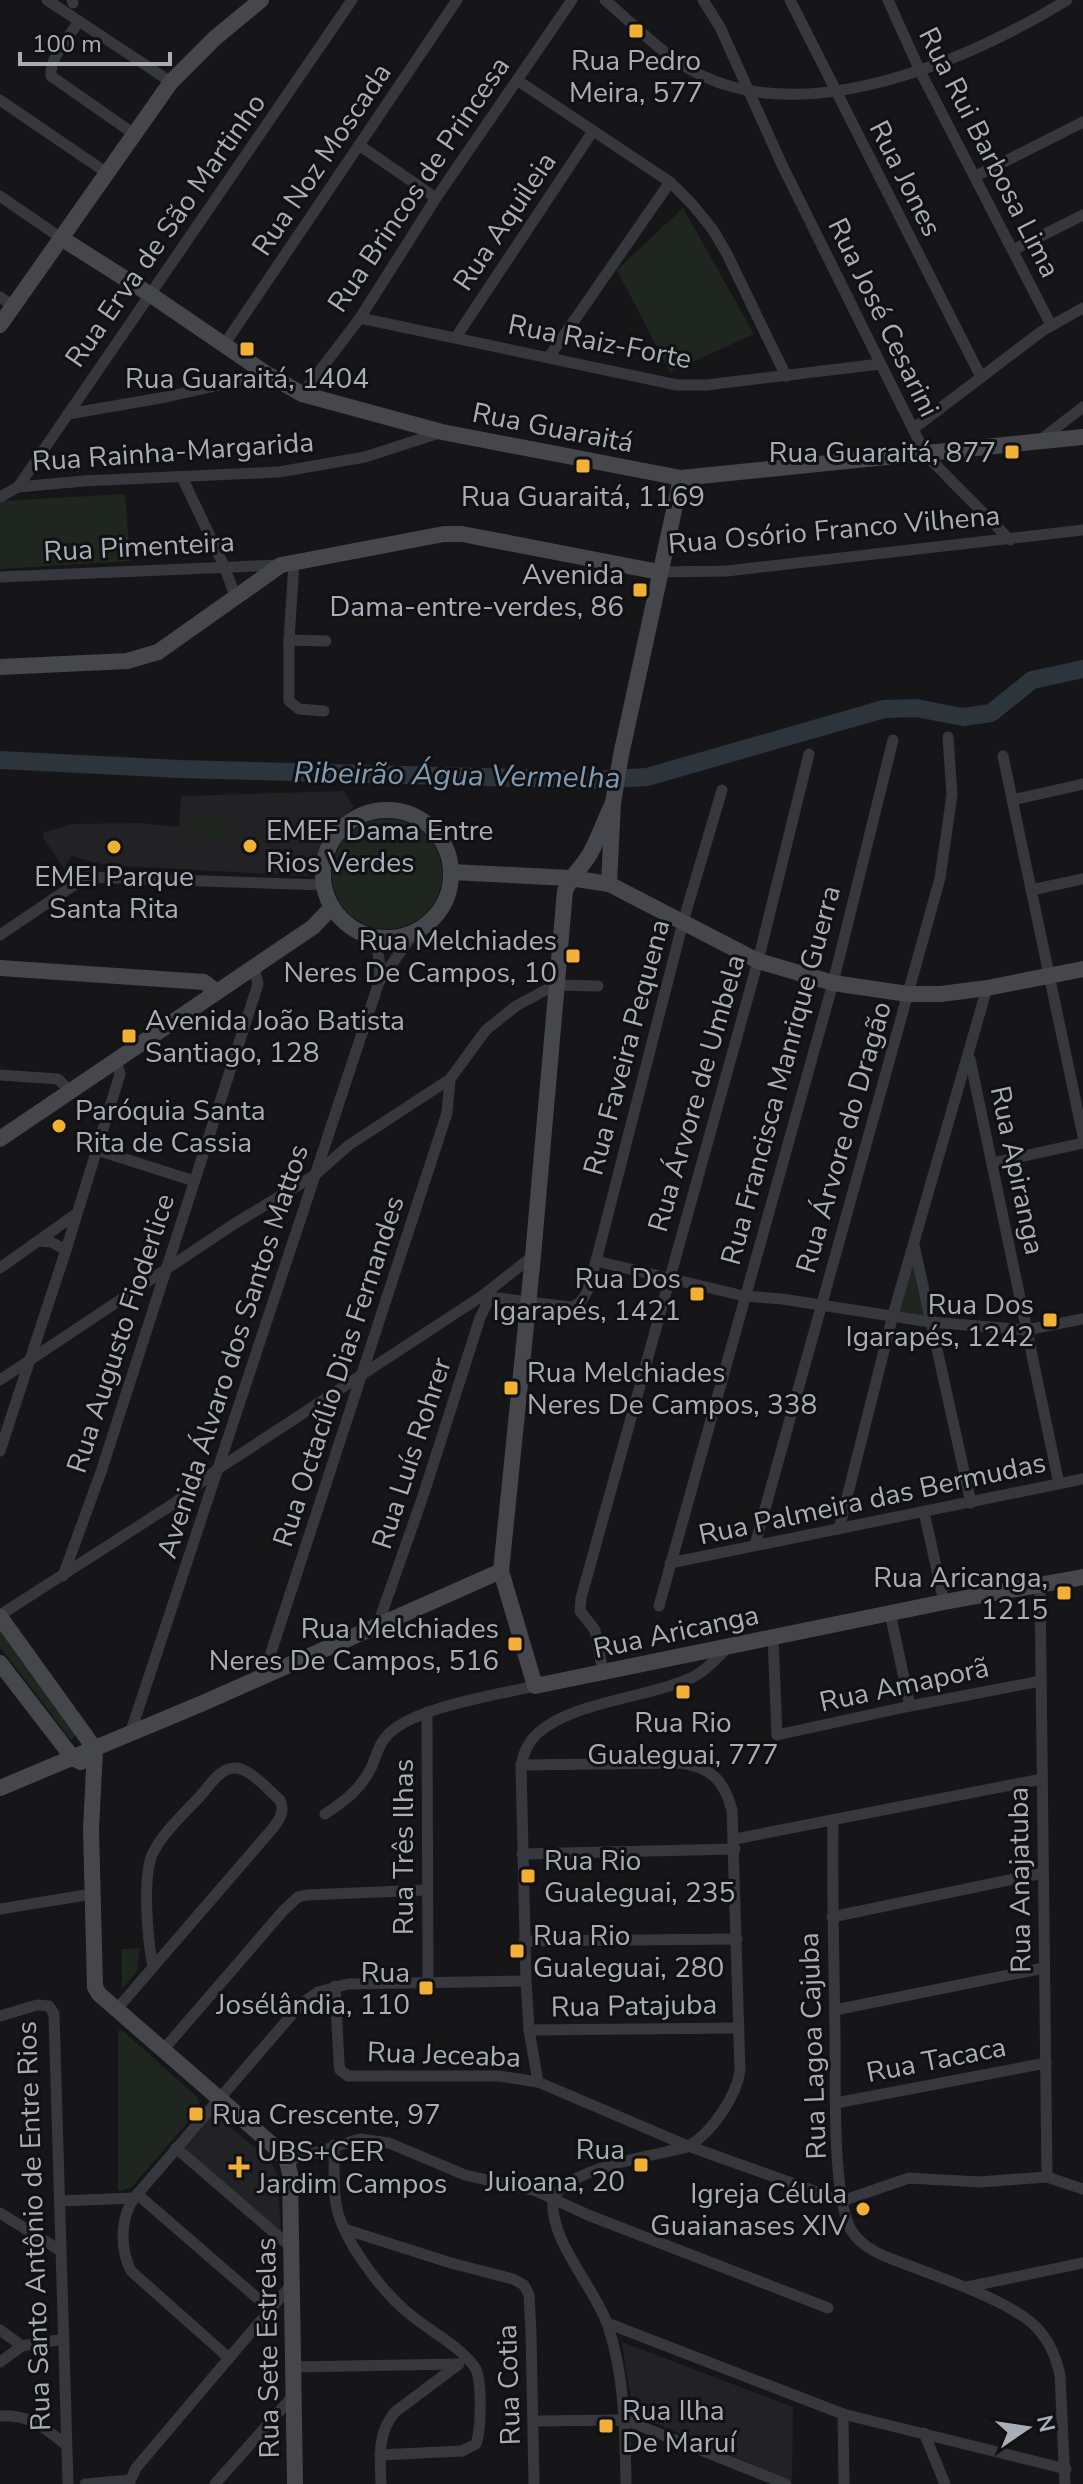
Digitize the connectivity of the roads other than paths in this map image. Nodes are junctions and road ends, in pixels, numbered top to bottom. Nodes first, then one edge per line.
1 (47, 0) edge
2 (352, 0) edge
3 (457, 0) edge
4 (572, 0) edge
5 (605, 0) edge
6 (703, 0) edge
7 (790, 0) edge
8 (888, 0) edge
9 (1067, 0) edge
10 (260, 1) edge
11 (79, 21) junction
12 (920, 71) junction
13 (517, 80) junction
14 (171, 82) junction
15 (748, 92) junction
16 (836, 92) junction
17 (0, 100) edge
18 (1083, 122) edge
19 (593, 131) junction
20 (134, 134) junction
21 (359, 145) junction
22 (107, 173) junction
23 (976, 176) junction
24 (670, 182) junction
25 (0, 196) edge
26 (436, 198) junction
27 (1083, 215) edge
28 (61, 238) junction
29 (1013, 250) junction
30 (151, 295) junction
31 (6, 302) edge
32 (1083, 308) edge
33 (360, 318) junction
34 (0, 325) edge
35 (1051, 325) junction
36 (456, 337) junction
37 (224, 345) junction
38 (549, 357) junction
39 (880, 364) junction
40 (267, 374) junction
41 (786, 376) junction
42 (981, 377) junction
43 (302, 394) junction
44 (1083, 407) edge
45 (68, 414) junction
46 (913, 429) junction
47 (442, 432) junction
48 (1083, 437) edge
49 (1038, 442) junction
50 (926, 455) junction
51 (182, 477) junction
52 (681, 478) junction
53 (18, 487) junction
54 (0, 497) edge
55 (1083, 530) edge
56 (1010, 540) junction
57 (287, 563) junction
58 (224, 566) junction
59 (659, 572) junction
60 (0, 577) edge
61 (236, 598) junction
62 (289, 640) junction
63 (326, 641) dead end
64 (0, 667) edge
65 (324, 711) dead end
66 (948, 737) dead end
67 (893, 740) dead end
68 (809, 754) dead end
69 (1003, 756) dead end
70 (1083, 784) edge
71 (722, 790) dead end
72 (1012, 800) junction
73 (614, 801) junction
74 (604, 821) junction
75 (451, 872) junction
76 (570, 878) junction
77 (1083, 879) edge
78 (592, 880) junction
79 (609, 884) junction
80 (323, 885) junction
81 (1031, 890) junction
82 (332, 907) junction
83 (683, 922) junction
84 (347, 924) junction
85 (313, 927) junction
86 (414, 933) junction
87 (0, 935) edge
88 (375, 937) junction
89 (758, 961) junction
90 (254, 967) junction
91 (0, 968) edge
92 (1083, 969) edge
93 (1049, 977) junction
94 (379, 982) junction
95 (833, 983) junction
96 (555, 985) junction
97 (598, 986) dead end
98 (987, 988) junction
99 (217, 992) junction
100 (908, 994) junction
101 (969, 1054) junction
102 (116, 1061) junction
103 (0, 1075) edge
104 (450, 1079) junction
105 (71, 1092) junction
106 (1083, 1136) edge
107 (0, 1139) edge
108 (1083, 1143) edge
109 (97, 1150) junction
110 (992, 1163) junction
111 (315, 1175) junction
112 (194, 1181) junction
113 (76, 1214) junction
114 (39, 1241) junction
115 (913, 1242) junction
116 (66, 1250) junction
117 (533, 1256) junction
118 (596, 1261) junction
119 (0, 1268) edge
120 (168, 1270) junction
121 (669, 1280) junction
122 (744, 1296) junction
123 (486, 1297) junction
124 (527, 1303) junction
125 (821, 1304) junction
126 (893, 1315) junction
127 (1083, 1319) edge
128 (930, 1322) junction
129 (42, 1323) junction
130 (1026, 1330) junction
131 (63, 1338) junction
132 (30, 1360) junction
133 (362, 1377) junction
134 (0, 1381) edge
135 (17, 1400) junction
136 (0, 1451) edge
137 (218, 1469) junction
138 (1083, 1479) edge
139 (1059, 1484) junction
140 (971, 1503) junction
141 (924, 1512) junction
142 (839, 1529) junction
143 (755, 1545) junction
144 (670, 1563) junction
145 (501, 1571) junction
146 (63, 1576) junction
147 (1083, 1577) edge
148 (1040, 1583) junction
149 (944, 1602) junction
150 (659, 1606) dead end
151 (890, 1613) junction
152 (0, 1616) edge
153 (378, 1624) junction
154 (773, 1637) junction
155 (729, 1646) junction
156 (0, 1663) edge
157 (603, 1672) junction
158 (263, 1677) junction
159 (1041, 1681) junction
160 (535, 1686) junction
161 (910, 1706) junction
162 (427, 1712) junction
163 (130, 1734) junction
164 (95, 1749) junction
165 (73, 1758) junction
166 (521, 1765) junction
167 (93, 1769) junction
168 (1042, 1779) junction
169 (0, 1788) edge
170 (325, 1814) dead end
171 (833, 1820) junction
172 (735, 1844) junction
173 (522, 1854) junction
174 (1043, 1873) junction
175 (426, 1890) junction
176 (92, 1894) junction
177 (0, 1909) edge
178 (832, 1917) junction
179 (737, 1939) junction
180 (524, 1941) junction
181 (153, 1967) junction
182 (1044, 1968) junction
183 (526, 1981) junction
184 (428, 1982) junction
185 (335, 1986) junction
186 (117, 2009) junction
187 (835, 2010) junction
188 (0, 2016) edge
189 (739, 2028) junction
190 (529, 2030) junction
191 (164, 2049) junction
192 (1046, 2063) junction
193 (538, 2082) junction
194 (218, 2098) junction
195 (836, 2103) junction
196 (334, 2145) junction
197 (688, 2146) junction
198 (176, 2148) junction
199 (287, 2161) junction
200 (1047, 2177) junction
201 (1083, 2189) edge
202 (136, 2196) junction
203 (553, 2199) junction
204 (60, 2201) junction
205 (842, 2201) junction
206 (0, 2213) edge
207 (344, 2229) junction
208 (291, 2247) junction
209 (61, 2251) junction
210 (1083, 2263) edge
211 (291, 2285) junction
212 (966, 2287) junction
213 (828, 2308) dead end
214 (271, 2310) junction
215 (607, 2323) junction
216 (0, 2330) edge
217 (64, 2339) junction
218 (22, 2346) junction
219 (229, 2358) junction
220 (0, 2362) edge
221 (466, 2363) junction
222 (293, 2367) junction
223 (293, 2396) junction
224 (843, 2414) junction
225 (0, 2416) edge
226 (625, 2420) junction
227 (534, 2421) junction
228 (924, 2433) junction
229 (65, 2444) junction
230 (380, 2455) junction
231 (1066, 2469) junction
232 (130, 2482) edge
233 (68, 2484) edge
234 (85, 2484) edge
235 (215, 2484) edge
236 (295, 2484) edge
237 (381, 2484) edge
238 (534, 2484) edge
239 (626, 2484) edge
240 (786, 2484) edge
241 (844, 2484) edge
242 (945, 2484) edge
243 (1065, 2484) edge

1 - 11 street
2 - 30 street, Rua Erva de São Martinho
3 - 21 street, Rua Noz Moscada
4 - 13 street, Rua Brincos de Princesa
5 - 15 street
6 - 15 street, Rua José Cesarini
7 - 16 street, Rua Jones
8 - 12 street, Rua Rui Barbosa Lima
9 - 12 street
10 - 14 street
11 - 14 street
11 - 20 street
12 - 16 street
12 - 23 street, Rua Rui Barbosa Lima
13 - 19 street
13 - 26 street, Rua Brincos de Princesa
14 - 20 street
15 - 16 street
15 - 39 street, Rua José Cesarini
16 - 42 street, Rua Jones
17 - 22 street
18 - 23 street
19 - 24 street
19 - 36 street, Rua Aquileia
20 - 22 street
21 - 26 street
21 - 37 street, Rua Noz Moscada
22 - 28 street
23 - 29 street, Rua Rui Barbosa Lima
24 - 38 street
24 - 41 street
25 - 28 street
26 - 33 street, Rua Brincos de Princesa
27 - 29 street
28 - 30 street, Rua Guaraitá
28 - 31 street
29 - 35 street, Rua Rui Barbosa Lima
30 - 37 street, Rua Guaraitá
30 - 45 street, Rua Erva de São Martinho
31 - 34 street
32 - 35 street
33 - 36 street, Rua Raiz-Forte
33 - 43 street, Rua Brincos de Princesa
35 - 42 street
36 - 38 street, Rua Raiz-Forte
37 - 40 street, Rua Guaraitá
38 - 41 street, Rua Raiz-Forte
39 - 41 street, Rua Raiz-Forte
39 - 46 street, Rua José Cesarini
40 - 43 street, Rua Guaraitá
40 - 45 street
42 - 46 street
43 - 47 street, Rua Guaraitá
44 - 49 street
45 - 53 street, Rua Erva de São Martinho
46 - 50 street, Rua José Cesarini
47 - 51 street, Rua Rainha-Margarida
47 - 52 street, Rua Guaraitá
48 - 49 street, Rua Guaraitá
49 - 50 street, Rua Guaraitá
50 - 52 street, Rua Guaraitá
50 - 56 street, Rua José Cesarini
51 - 53 street, Rua Rainha-Margarida
51 - 58 street
52 - 59 street
53 - 54 street, Rua Rainha-Margarida
55 - 56 street, Rua Osório Franco Vilhena
56 - 59 street, Rua Osório Franco Vilhena
57 - 58 street, Rua Pimenteira
57 - 59 street, Rua Osório Franco Vilhena
57 - 61 street, Rua Osório Franco Vilhena
57 - 62 street
58 - 60 street, Rua Pimenteira
58 - 61 street
59 - 73 street
61 - 64 street, Rua Osório Franco Vilhena
62 - 63 street
62 - 65 street
66 - 100 street, Rua Árvore do Dragão
67 - 95 street, Rua Francisca Manrique Guerra
68 - 89 street, Rua Árvore de Umbela
69 - 72 street
70 - 72 street
71 - 83 street, Rua Faveira Pequena
72 - 81 street
73 - 74 street
73 - 79 street
74 - 76 street
74 - 78 street
75 - 76 street
75 - 80 street
75 - 86 street
76 - 78 street
76 - 96 street
77 - 81 street
78 - 79 street
79 - 83 street
80 - 82 street
80 - 87 street
81 - 93 street
82 - 84 street
82 - 85 street
83 - 89 street
83 - 118 street, Rua Faveira Pequena
84 - 85 street
84 - 88 street
85 - 90 street
86 - 88 street
86 - 94 street, Avenida Álvaro dos Santos Mattos
88 - 94 street, Avenida Álvaro dos Santos Mattos
89 - 95 street
89 - 121 street, Rua Árvore de Umbela
90 - 99 street
90 - 112 street, Rua Augusto Fioderlice
91 - 99 street
92 - 93 street
93 - 98 street
93 - 106 street
94 - 111 street, Avenida Álvaro dos Santos Mattos
95 - 100 street
95 - 122 street, Rua Francisca Manrique Guerra
96 - 97 street
96 - 104 street
96 - 117 street
98 - 100 street
98 - 101 street
99 - 102 street
100 - 125 street, Rua Árvore do Dragão
101 - 110 street, Rua Apiranga
101 - 115 street
102 - 105 street
102 - 109 street
103 - 105 street
104 - 111 street
104 - 133 street, Rua Octacílio Dias Fernandes
105 - 107 street
108 - 110 street
109 - 112 street
109 - 113 street
110 - 130 street, Rua Apiranga
111 - 120 street
111 - 137 street, Avenida Álvaro dos Santos Mattos
112 - 120 street, Rua Augusto Fioderlice
113 - 114 street
113 - 116 street
114 - 116 street
114 - 119 street
115 - 126 street
115 - 128 street
116 - 129 street
117 - 123 street
117 - 124 street
118 - 121 street
118 - 124 street, Rua Faveira Pequena
120 - 131 street
120 - 146 street, Rua Augusto Fioderlice
121 - 122 street
121 - 157 street, Rua Árvore de Umbela
122 - 125 street
122 - 144 street, Rua Francisca Manrique Guerra
123 - 124 street
123 - 133 street
123 - 153 street, Rua Luís Rohrer
124 - 145 street
125 - 126 street
125 - 143 street, Rua Árvore do Dragão
126 - 128 street
126 - 142 street
127 - 130 street
128 - 130 street
128 - 140 street
129 - 131 street
129 - 132 street
130 - 139 street, Rua Apiranga
131 - 132 street
132 - 134 street
132 - 135 street
133 - 137 street
133 - 158 street, Rua Octacílio Dias Fernandes
134 - 135 street
135 - 136 street
137 - 146 street
137 - 163 street, Avenida Álvaro dos Santos Mattos
138 - 139 street, Rua Palmeira das Bermudas
139 - 140 street, Rua Palmeira das Bermudas
140 - 141 street, Rua Palmeira das Bermudas
141 - 142 street, Rua Palmeira das Bermudas
141 - 149 street
142 - 143 street, Rua Palmeira das Bermudas
143 - 144 street, Rua Palmeira das Bermudas
144 - 150 street, Rua Francisca Manrique Guerra
145 - 153 street
145 - 160 street
146 - 152 street
147 - 148 street, Rua Aricanga
148 - 149 street, Rua Aricanga
148 - 159 street, Rua Anajatuba
149 - 151 street, Rua Aricanga
151 - 154 street, Rua Aricanga
151 - 161 street
152 - 164 street
153 - 158 street
154 - 155 street, Rua Aricanga
154 - 161 street, Rua Amaporã
155 - 157 street, Rua Aricanga
155 - 166 street
156 - 165 street
157 - 160 street, Rua Aricanga
158 - 163 street
159 - 161 street, Rua Amaporã
159 - 168 street, Rua Anajatuba
160 - 162 street, Rua Aricanga
162 - 170 street, Rua Aricanga
162 - 175 street, Rua Três Ilhas
163 - 164 street
164 - 165 street
164 - 167 street
165 - 167 street
165 - 169 street
166 - 172 street
166 - 173 street
167 - 176 street
168 - 171 street
168 - 174 street, Rua Anajatuba
171 - 172 street
171 - 178 street, Rua Lagoa Cajuba
172 - 173 street
172 - 179 street
173 - 180 street
174 - 178 street
174 - 182 street, Rua Anajatuba
175 - 184 street, Rua Três Ilhas
175 - 191 street
176 - 177 street
176 - 186 street
178 - 187 street, Rua Lagoa Cajuba
179 - 180 street
179 - 189 street
180 - 183 street
181 - 181 street
181 - 186 street
182 - 187 street
182 - 192 street, Rua Anajatuba
183 - 184 street
183 - 190 street
184 - 185 street
185 - 193 street, Rua Jeceaba
185 - 194 street
186 - 191 street
187 - 195 street, Rua Lagoa Cajuba
188 - 204 street, Rua Santo Antônio de Entre Rios
189 - 190 street, Rua Patajuba
189 - 197 street
190 - 193 street
191 - 194 street
192 - 195 street, Rua Tacaca
192 - 200 street, Rua Anajatuba
193 - 197 street, Rua Jeceaba
194 - 198 street
194 - 199 street
195 - 205 street, Rua Lagoa Cajuba
196 - 199 street
196 - 203 street
196 - 207 street
197 - 203 street
197 - 205 street, Rua Jeceaba
198 - 202 street
198 - 208 street
199 - 208 street, Rua Sete Estrelas
200 - 201 street
200 - 205 street
202 - 204 street
202 - 214 street
202 - 219 street
203 - 213 street
203 - 215 street
204 - 209 street, Rua Santo Antônio de Entre Rios
205 - 212 street, Rua Lagoa Cajuba
206 - 209 street
207 - 221 street
207 - 227 street, Rua Cotia
208 - 211 street, Rua Sete Estrelas
209 - 217 street, Rua Santo Antônio de Entre Rios
210 - 212 street
211 - 214 street
211 - 222 street, Rua Sete Estrelas
212 - 231 street, Rua Lagoa Cajuba
214 - 219 street
215 - 224 street
215 - 226 street
216 - 218 street
217 - 218 street
217 - 229 street, Rua Santo Antônio de Entre Rios
218 - 220 street
219 - 232 street
221 - 222 street
221 - 230 street
221 - 230 street
222 - 223 street, Rua Sete Estrelas
223 - 235 street
223 - 236 street, Rua Sete Estrelas
224 - 228 street
224 - 241 street
225 - 229 street
226 - 227 street
226 - 239 street
226 - 240 street
227 - 238 street, Rua Cotia
228 - 231 street
228 - 242 street
229 - 233 street, Rua Santo Antônio de Entre Rios
230 - 237 street
231 - 243 street, Rua Lagoa Cajuba
232 - 234 street

